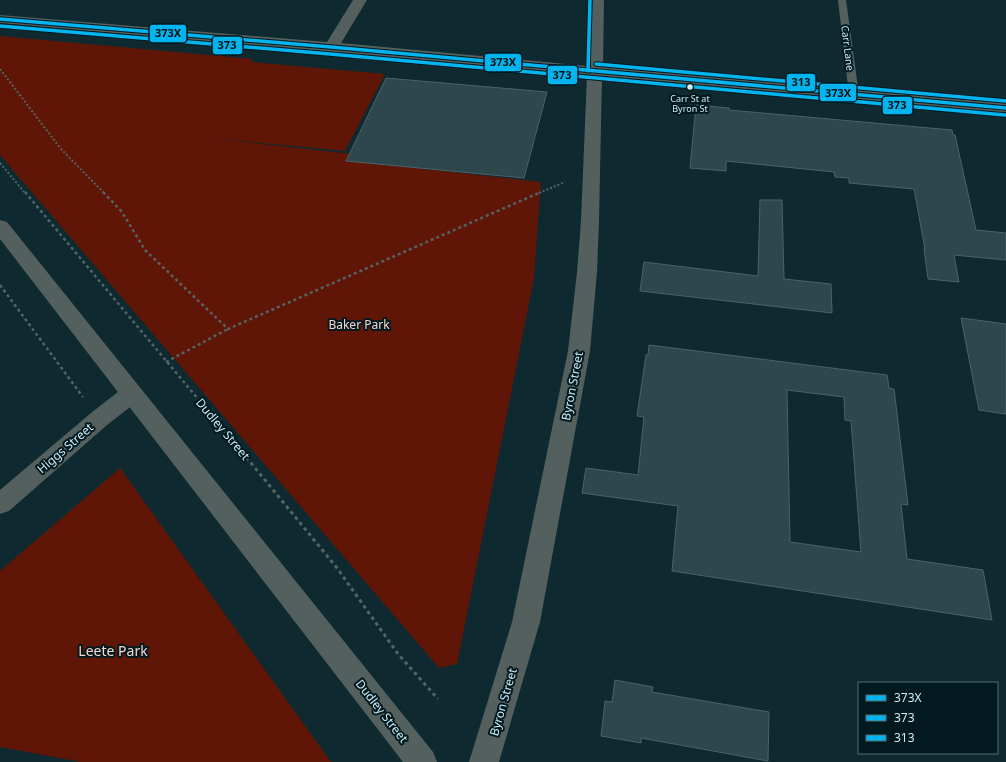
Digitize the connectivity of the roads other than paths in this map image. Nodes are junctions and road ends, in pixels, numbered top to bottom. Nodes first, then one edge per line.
1 (360, 0) edge
2 (597, 0) edge
3 (842, 0) edge
4 (0, 19) edge
5 (331, 47) junction
6 (595, 71) junction
7 (854, 95) junction
8 (1006, 108) edge
9 (0, 226) edge
10 (131, 394) junction
11 (0, 504) edge
12 (422, 762) edge
13 (484, 762) edge

1 - 5 street
2 - 6 street, Byron Street
3 - 7 lane, Carr Lane
4 - 5 street
5 - 6 street
6 - 7 street
6 - 13 street, Byron Street
7 - 8 street
9 - 10 street, Dudley Street
10 - 11 street, Higgs Street
10 - 12 street, Dudley Street

